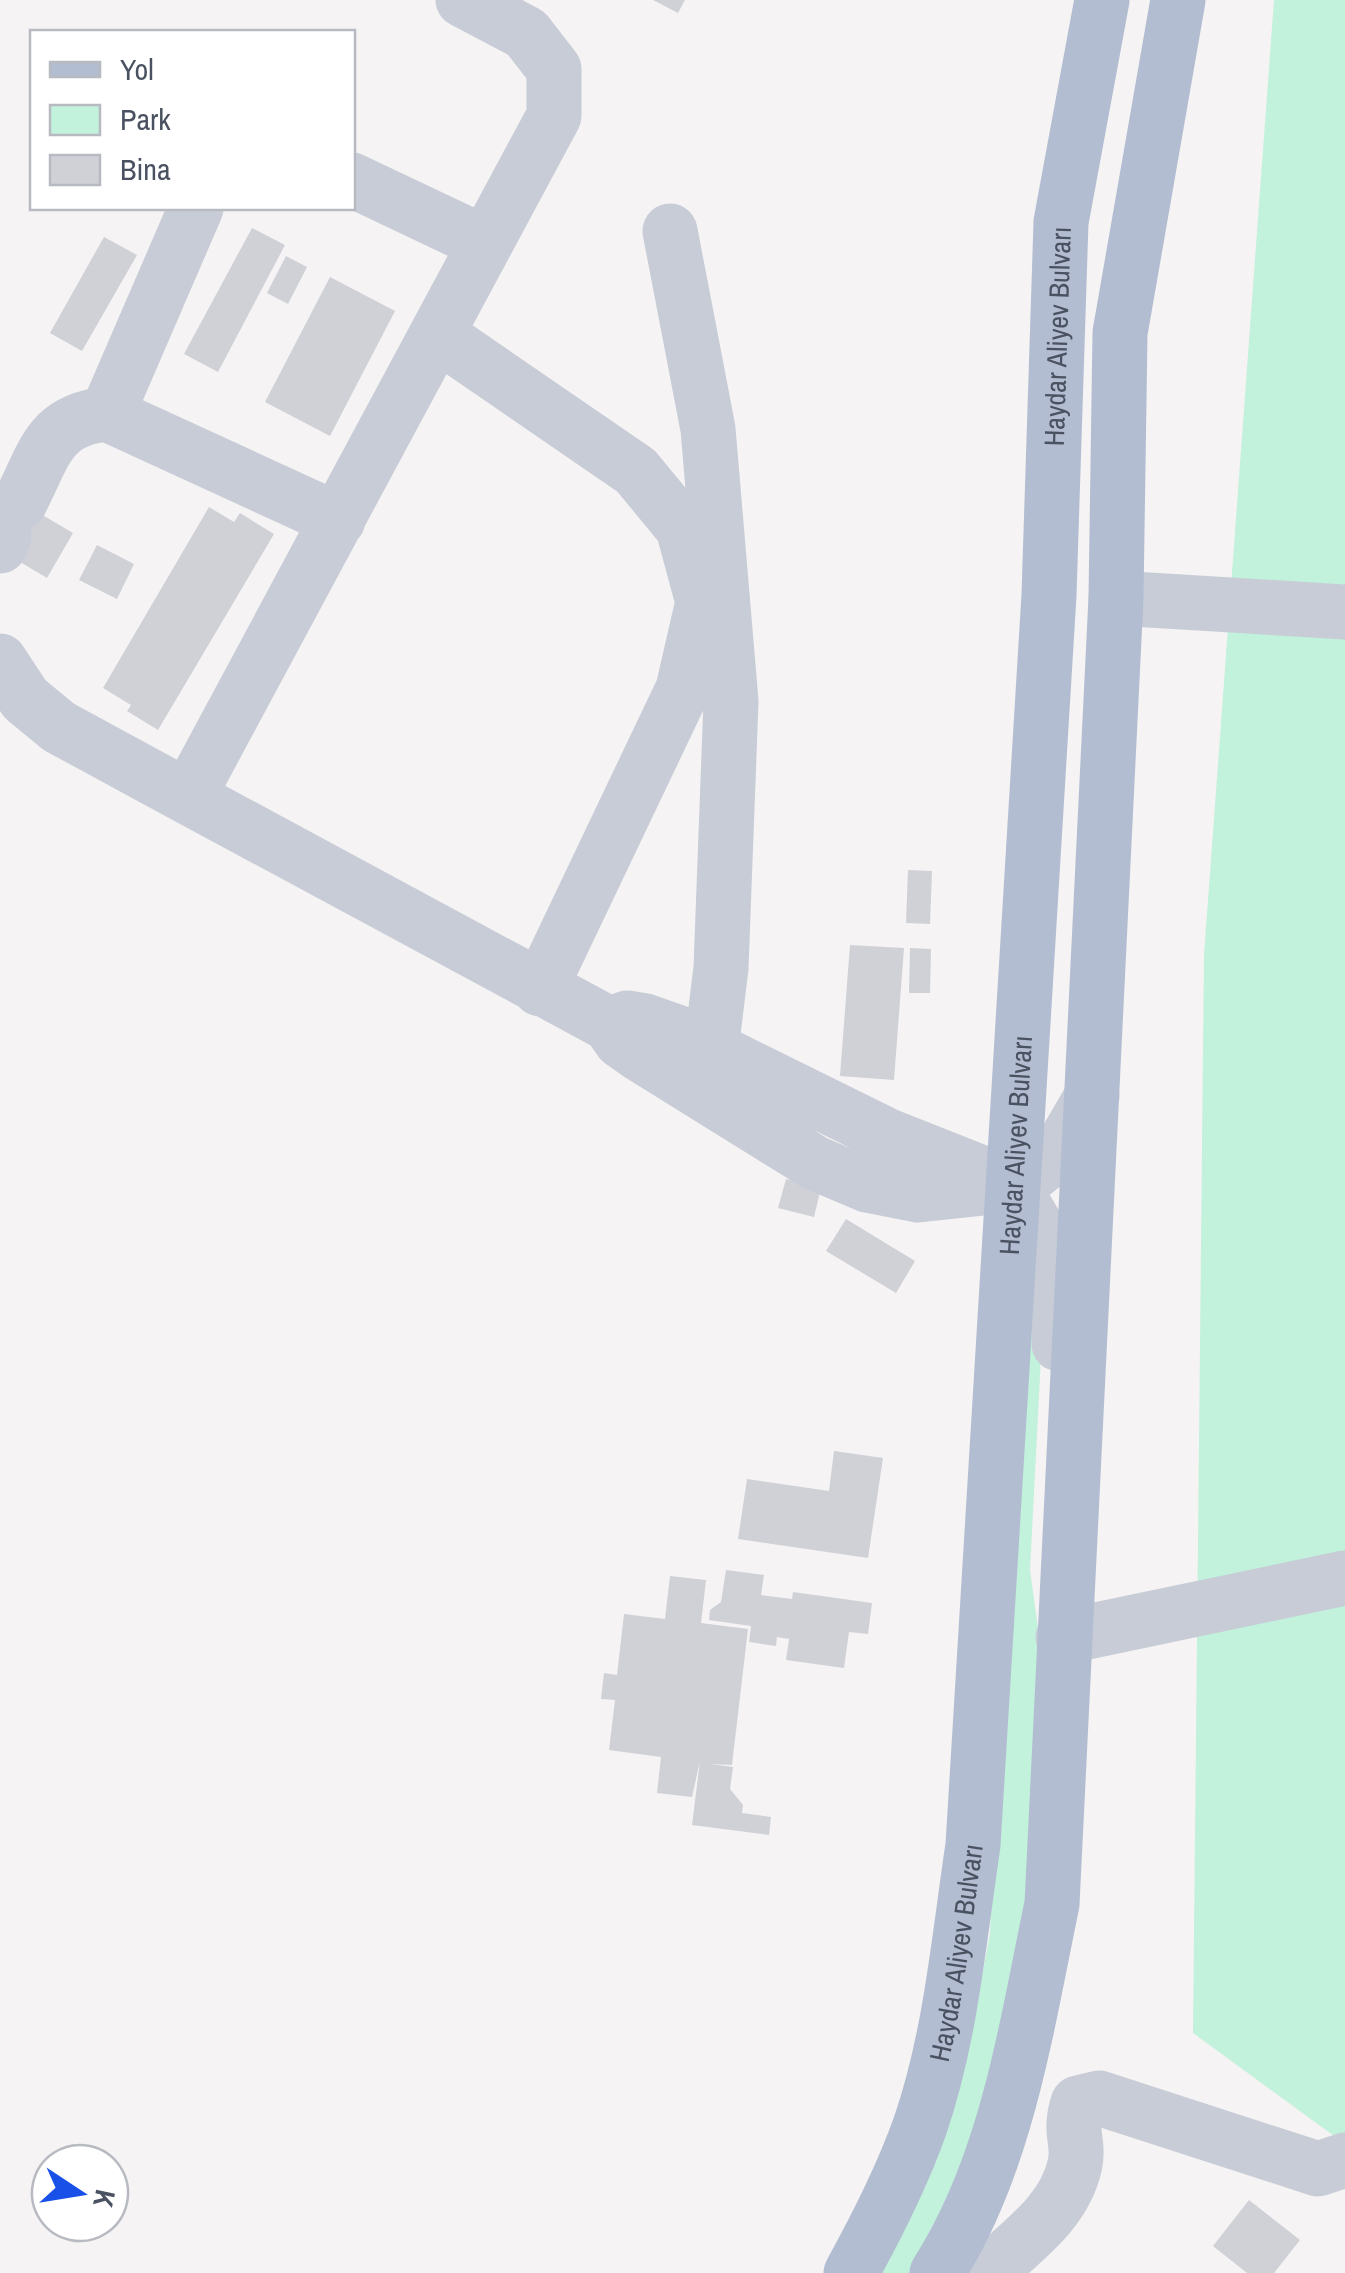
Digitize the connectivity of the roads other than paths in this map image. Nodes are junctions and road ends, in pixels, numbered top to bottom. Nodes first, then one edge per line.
1 (463, 0) edge
2 (1102, 0) edge
3 (1178, 0) edge
4 (355, 181) edge
5 (195, 210) edge
6 (670, 231) dead end
7 (485, 243) junction
8 (438, 335) junction
9 (107, 414) junction
10 (338, 520) junction
11 (8, 528) edge
12 (1050, 595) junction
13 (1116, 598) junction
14 (1345, 612) edge
15 (0, 662) edge
16 (188, 797) junction
17 (540, 989) junction
18 (709, 1072) junction
19 (1092, 1096) junction
20 (1012, 1185) junction
21 (1345, 1578) edge
22 (1063, 1625) junction
23 (1345, 2160) edge
24 (967, 2266) edge
25 (851, 2273) edge

1 - 7 street
2 - 12 main road, Haydar Aliyev Bulvarı
3 - 13 main road
4 - 7 street
5 - 9 street
6 - 18 street
7 - 8 street
8 - 10 street
8 - 17 street
9 - 10 street
9 - 11 street
10 - 16 street
12 - 13 main road
12 - 20 main road, Haydar Aliyev Bulvarı
13 - 14 street
13 - 19 main road
15 - 16 street
16 - 17 street
17 - 18 street
18 - 20 street
19 - 20 street
19 - 22 main road
20 - 22 street
20 - 25 main road, Haydar Aliyev Bulvarı
21 - 22 street
22 - 24 main road
23 - 24 street

